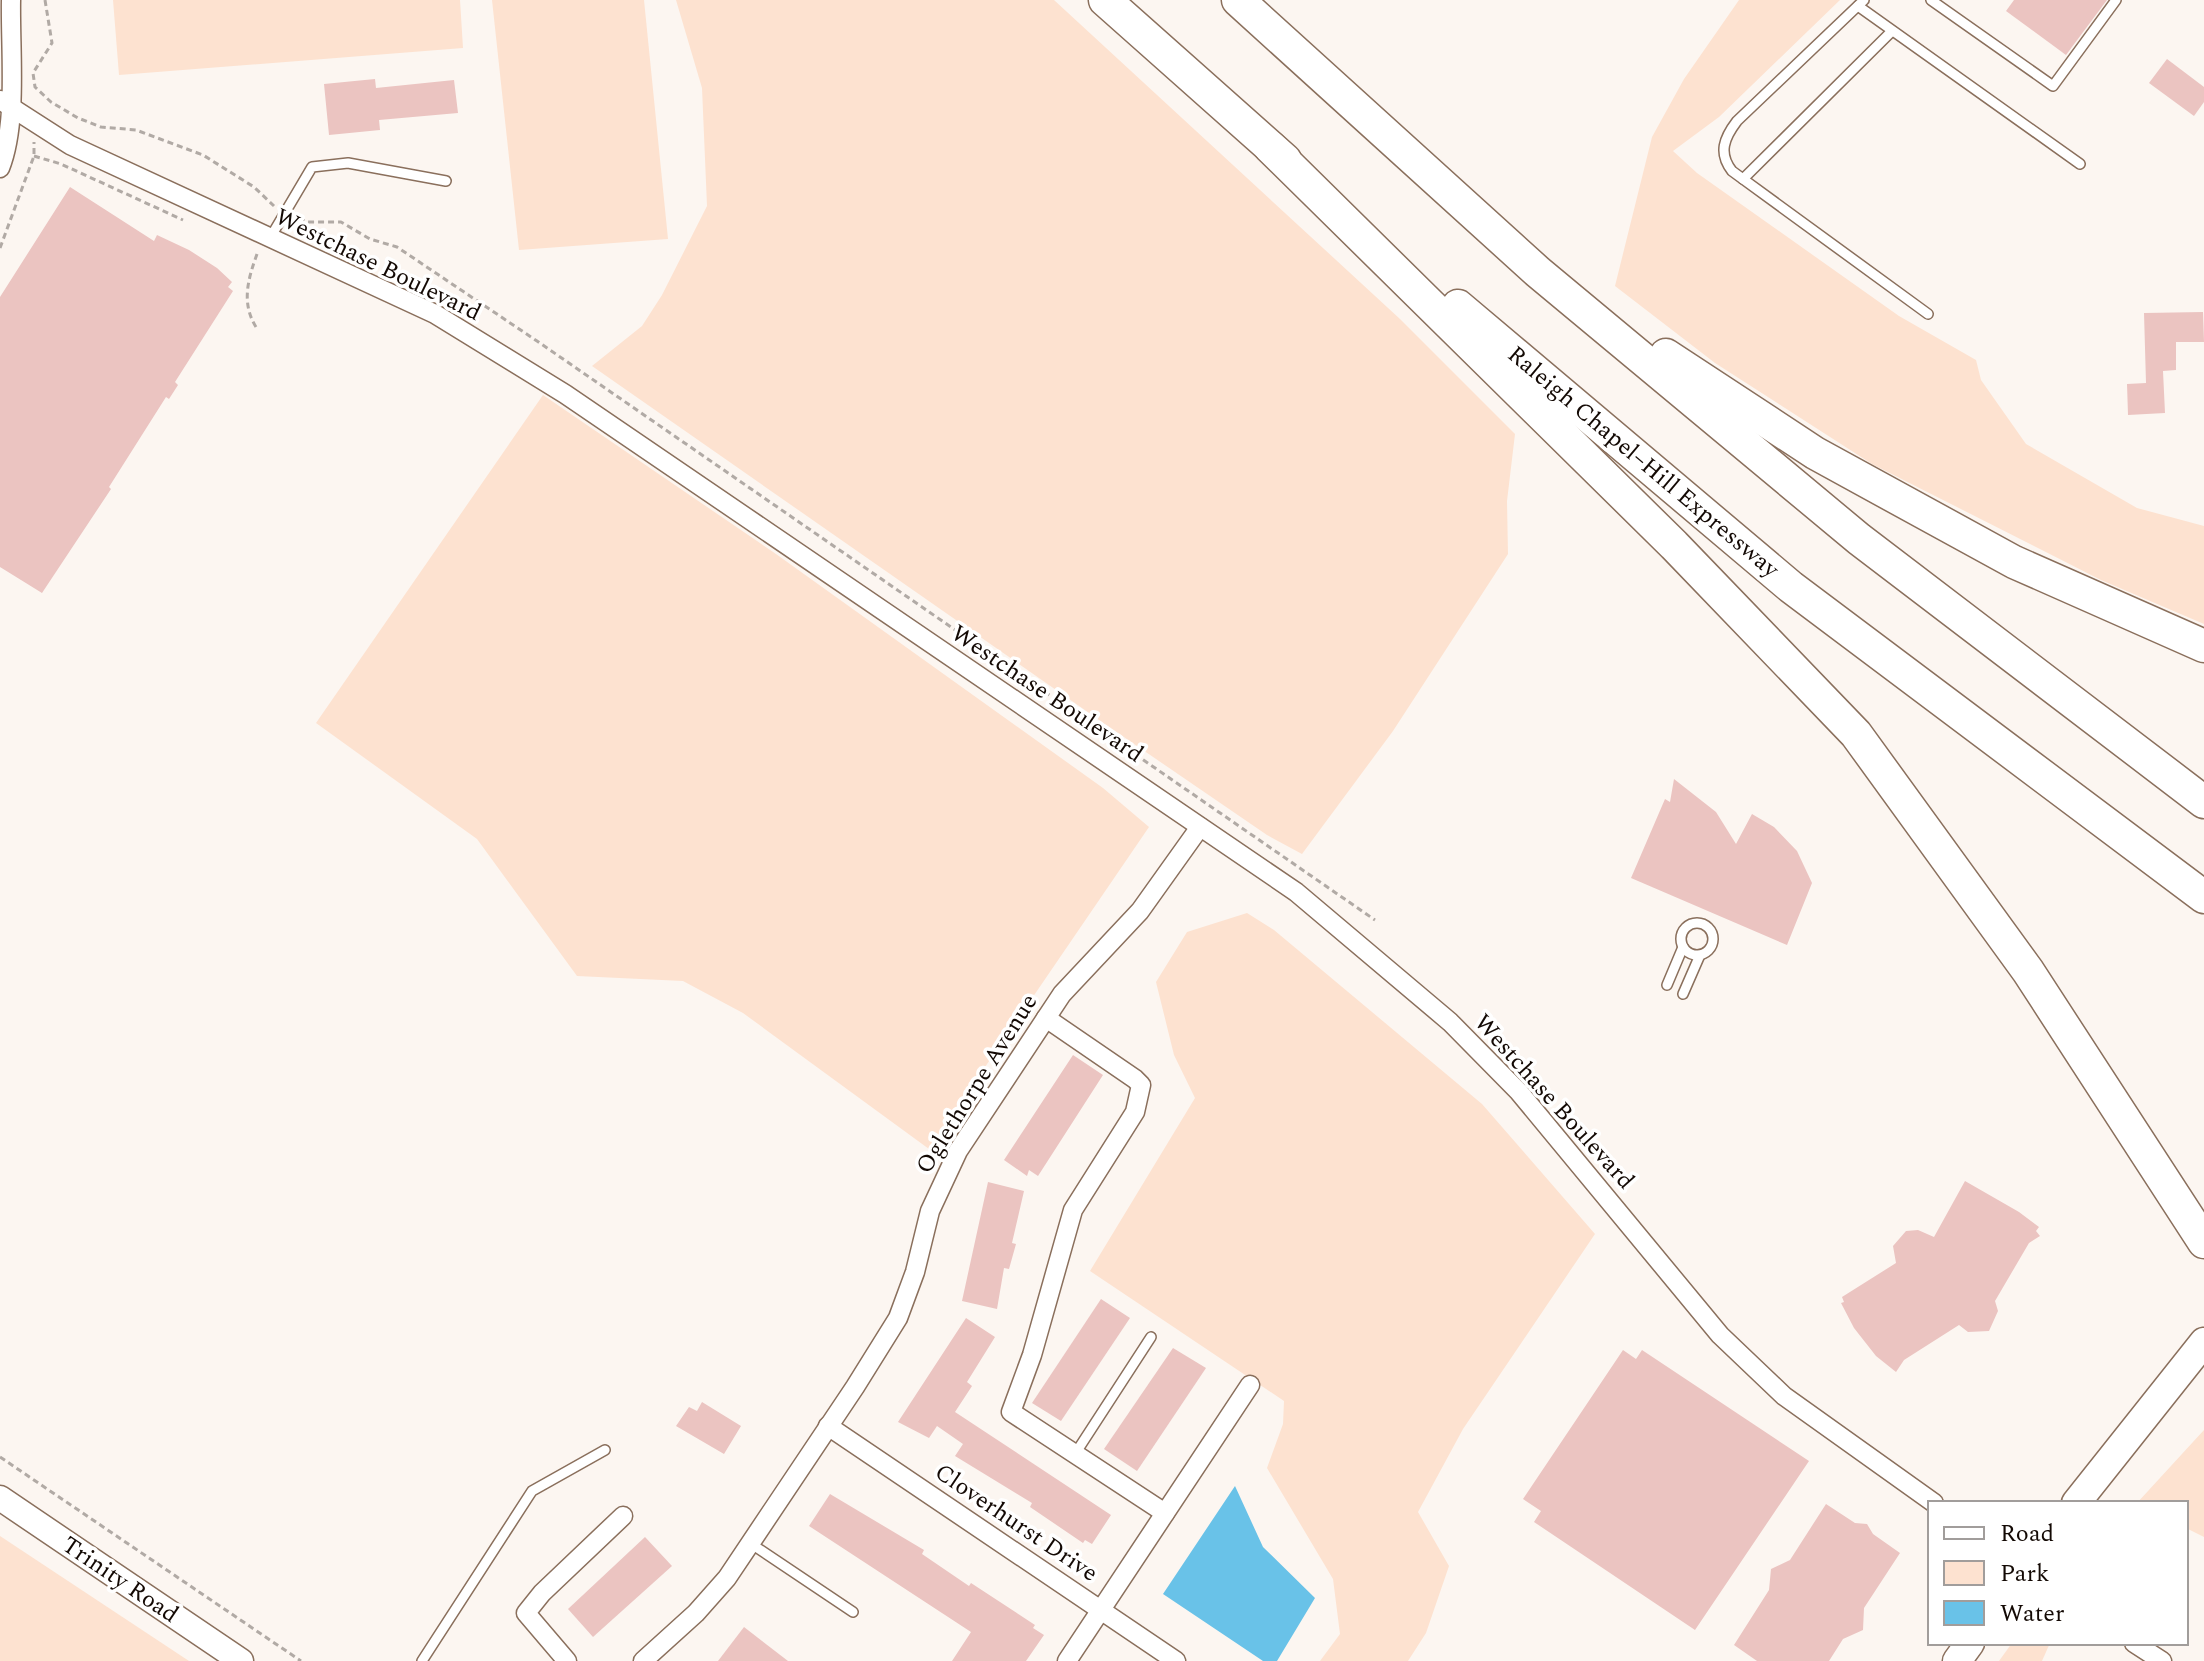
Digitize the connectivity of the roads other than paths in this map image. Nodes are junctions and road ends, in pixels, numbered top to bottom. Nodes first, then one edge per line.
1 (11, 0) edge
2 (1105, 0) edge
3 (1238, 0) edge
4 (1931, 0) edge
5 (2116, 0) edge
6 (1861, 3) edge
7 (1892, 31) junction
8 (5, 103) edge
9 (1270, 147) junction
10 (2080, 164) dead end
11 (0, 168) edge
12 (1743, 179) junction
13 (446, 181) dead end
14 (266, 241) junction
15 (1538, 272) junction
16 (1928, 314) dead end
17 (2204, 646) edge
18 (2204, 802) edge
19 (1200, 827) junction
20 (2204, 897) edge
21 (1683, 947) junction
22 (1700, 955) junction
23 (1667, 985) dead end
24 (1683, 994) dead end
25 (1046, 1018) junction
26 (2204, 1242) edge
27 (1151, 1337) dead end
28 (2204, 1342) edge
29 (1250, 1385) dead end
30 (828, 1426) junction
31 (605, 1450) dead end
32 (1075, 1454) junction
33 (0, 1498) edge
34 (1931, 1501) edge
35 (2078, 1501) edge
36 (1165, 1513) junction
37 (623, 1516) dead end
38 (750, 1543) junction
39 (1102, 1609) junction
40 (853, 1612) dead end
41 (2137, 1645) edge
42 (241, 1661) edge
43 (422, 1661) edge
44 (567, 1661) edge
45 (643, 1661) edge
46 (1067, 1661) edge
47 (1176, 1661) edge
48 (2162, 1661) edge

1 - 8 street
2 - 9 highway, Raleigh Chapel–Hill Expressway
3 - 15 highway
4 - 5 lane
6 - 7 lane
6 - 12 lane
7 - 10 lane
7 - 12 lane
8 - 11 street
8 - 14 street, Westchase Boulevard
9 - 20 highway, Raleigh Chapel–Hill Expressway
9 - 26 highway
12 - 16 lane
13 - 14 lane
14 - 19 street, Westchase Boulevard
15 - 17 highway
15 - 18 highway
19 - 25 street, Oglethorpe Avenue
19 - 34 street, Westchase Boulevard
21 - 22 lane
21 - 22 lane
21 - 23 lane
22 - 24 lane
25 - 30 street, Oglethorpe Avenue
25 - 32 street
27 - 32 lane
28 - 35 main road
29 - 36 street
30 - 38 street, Oglethorpe Avenue
30 - 39 street, Cloverhurst Drive
31 - 43 lane
32 - 36 street
33 - 42 main road, Trinity Road
36 - 39 street
37 - 44 street
38 - 40 lane
38 - 45 street, Oglethorpe Avenue
39 - 46 street
39 - 47 street, Cloverhurst Drive
41 - 48 street

